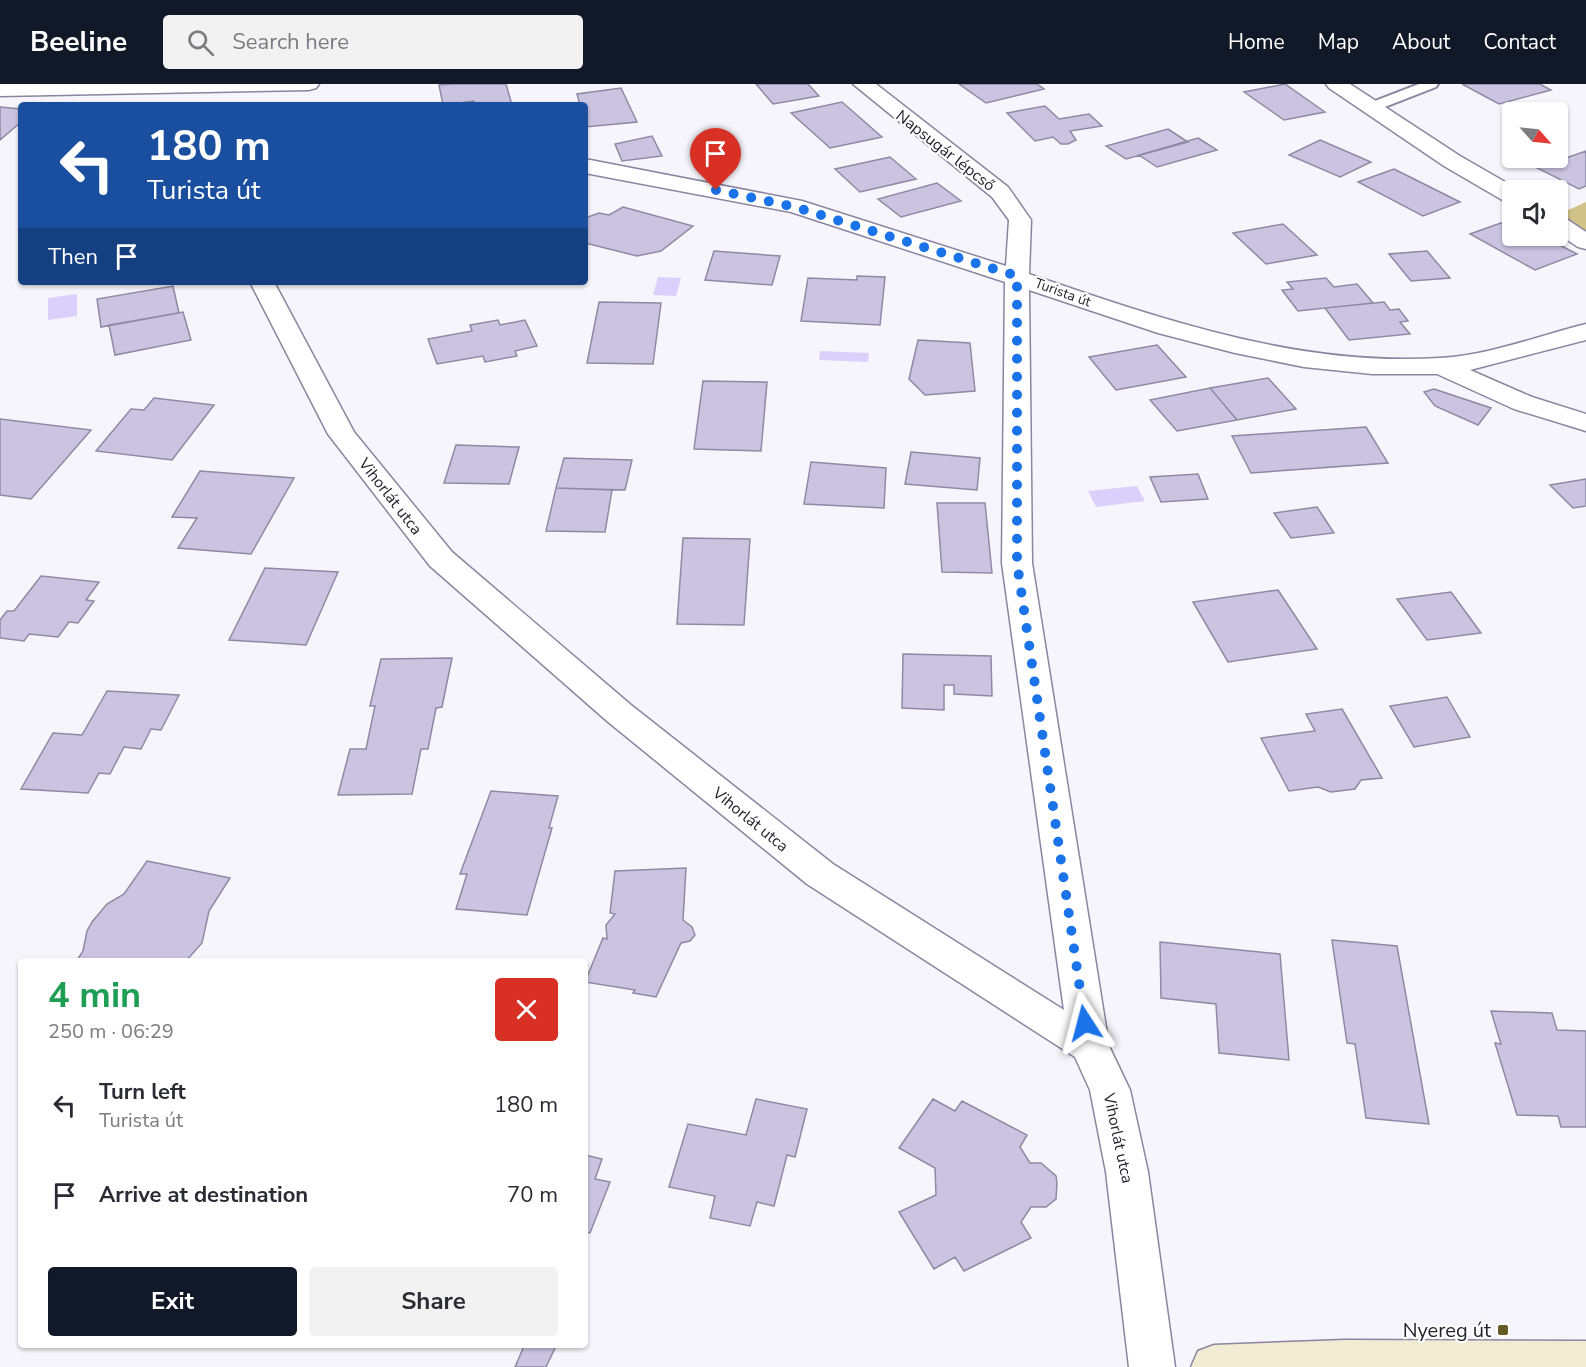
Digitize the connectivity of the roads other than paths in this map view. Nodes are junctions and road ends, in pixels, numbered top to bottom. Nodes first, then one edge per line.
1 (309, 84) edge
2 (863, 84) edge
3 (1336, 84) edge
4 (1431, 84) edge
5 (0, 90) edge
6 (200, 97) edge
7 (1372, 107) junction
8 (588, 167) edge
9 (1502, 190) edge
10 (1568, 230) edge
11 (1586, 242) edge
12 (1017, 276) junction
13 (264, 285) edge
14 (1586, 332) edge
15 (1441, 366) junction
16 (1586, 423) edge
17 (1089, 1046) junction
18 (1586, 1363) edge
19 (1152, 1367) edge
20 (1214, 1367) edge

1 - 6 street
2 - 12 street, Napsugár lépcső
3 - 7 street
4 - 7 lane
5 - 6 street
7 - 9 street
8 - 12 street, Turista út
10 - 11 street
12 - 15 street, Turista út
12 - 17 street, Napsugár lépcső
13 - 17 street, Vihorlát utca
14 - 15 street, Turista út
15 - 16 street, Turista út
17 - 19 street, Vihorlát utca
18 - 20 street

